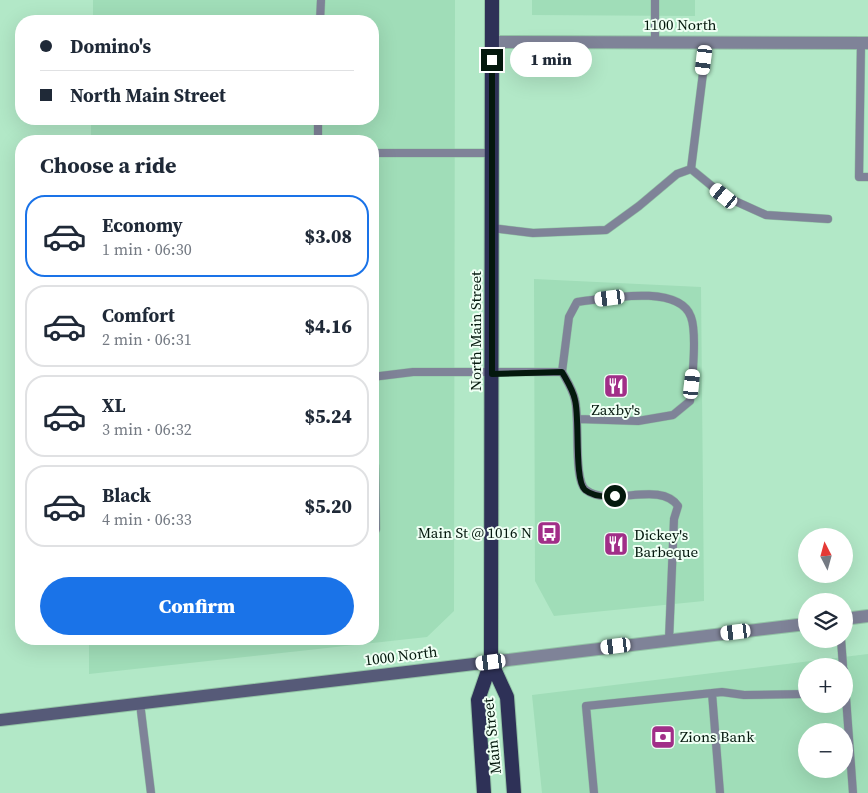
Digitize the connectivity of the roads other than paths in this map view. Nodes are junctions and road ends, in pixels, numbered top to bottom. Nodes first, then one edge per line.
1 (321, 0) edge
2 (492, 0) edge
3 (655, 0) edge
4 (320, 15) edge
5 (707, 41) junction
6 (492, 42) junction
7 (655, 42) junction
8 (864, 43) edge
9 (379, 153) edge
10 (492, 153) junction
11 (691, 169) junction
12 (868, 177) edge
13 (828, 219) dead end
14 (492, 228) junction
15 (562, 372) junction
16 (492, 374) junction
17 (379, 376) edge
18 (578, 419) junction
19 (868, 616) edge
20 (853, 618) edge
21 (798, 625) edge
22 (669, 640) junction
23 (491, 662) junction
24 (712, 693) junction
25 (798, 694) edge
26 (140, 704) junction
27 (847, 713) edge
28 (0, 720) edge
29 (151, 793) edge
30 (484, 793) edge
31 (514, 793) edge
32 (594, 793) edge
33 (720, 793) edge
34 (853, 793) edge

1 - 4 lane
2 - 6 highway, North Main Street
3 - 7 lane
5 - 7 street, 1100 North
5 - 8 street, 1100 North
5 - 11 lane
6 - 7 street, 1100 North
6 - 10 highway, North Main Street
8 - 12 lane
9 - 10 lane
10 - 14 highway, North Main Street
11 - 13 lane
11 - 14 lane
14 - 16 highway, North Main Street
15 - 16 lane
15 - 18 lane
15 - 18 lane
16 - 17 lane
16 - 23 highway, North Main Street
18 - 22 lane
19 - 20 street
21 - 22 street, 1000 North
22 - 23 street, 1000 North
23 - 26 main road, 1000 North
23 - 30 highway, Main Street
23 - 31 highway, Main Street
24 - 25 lane
24 - 32 lane
24 - 33 lane
26 - 28 main road, 1000 North
26 - 29 lane
27 - 34 lane

